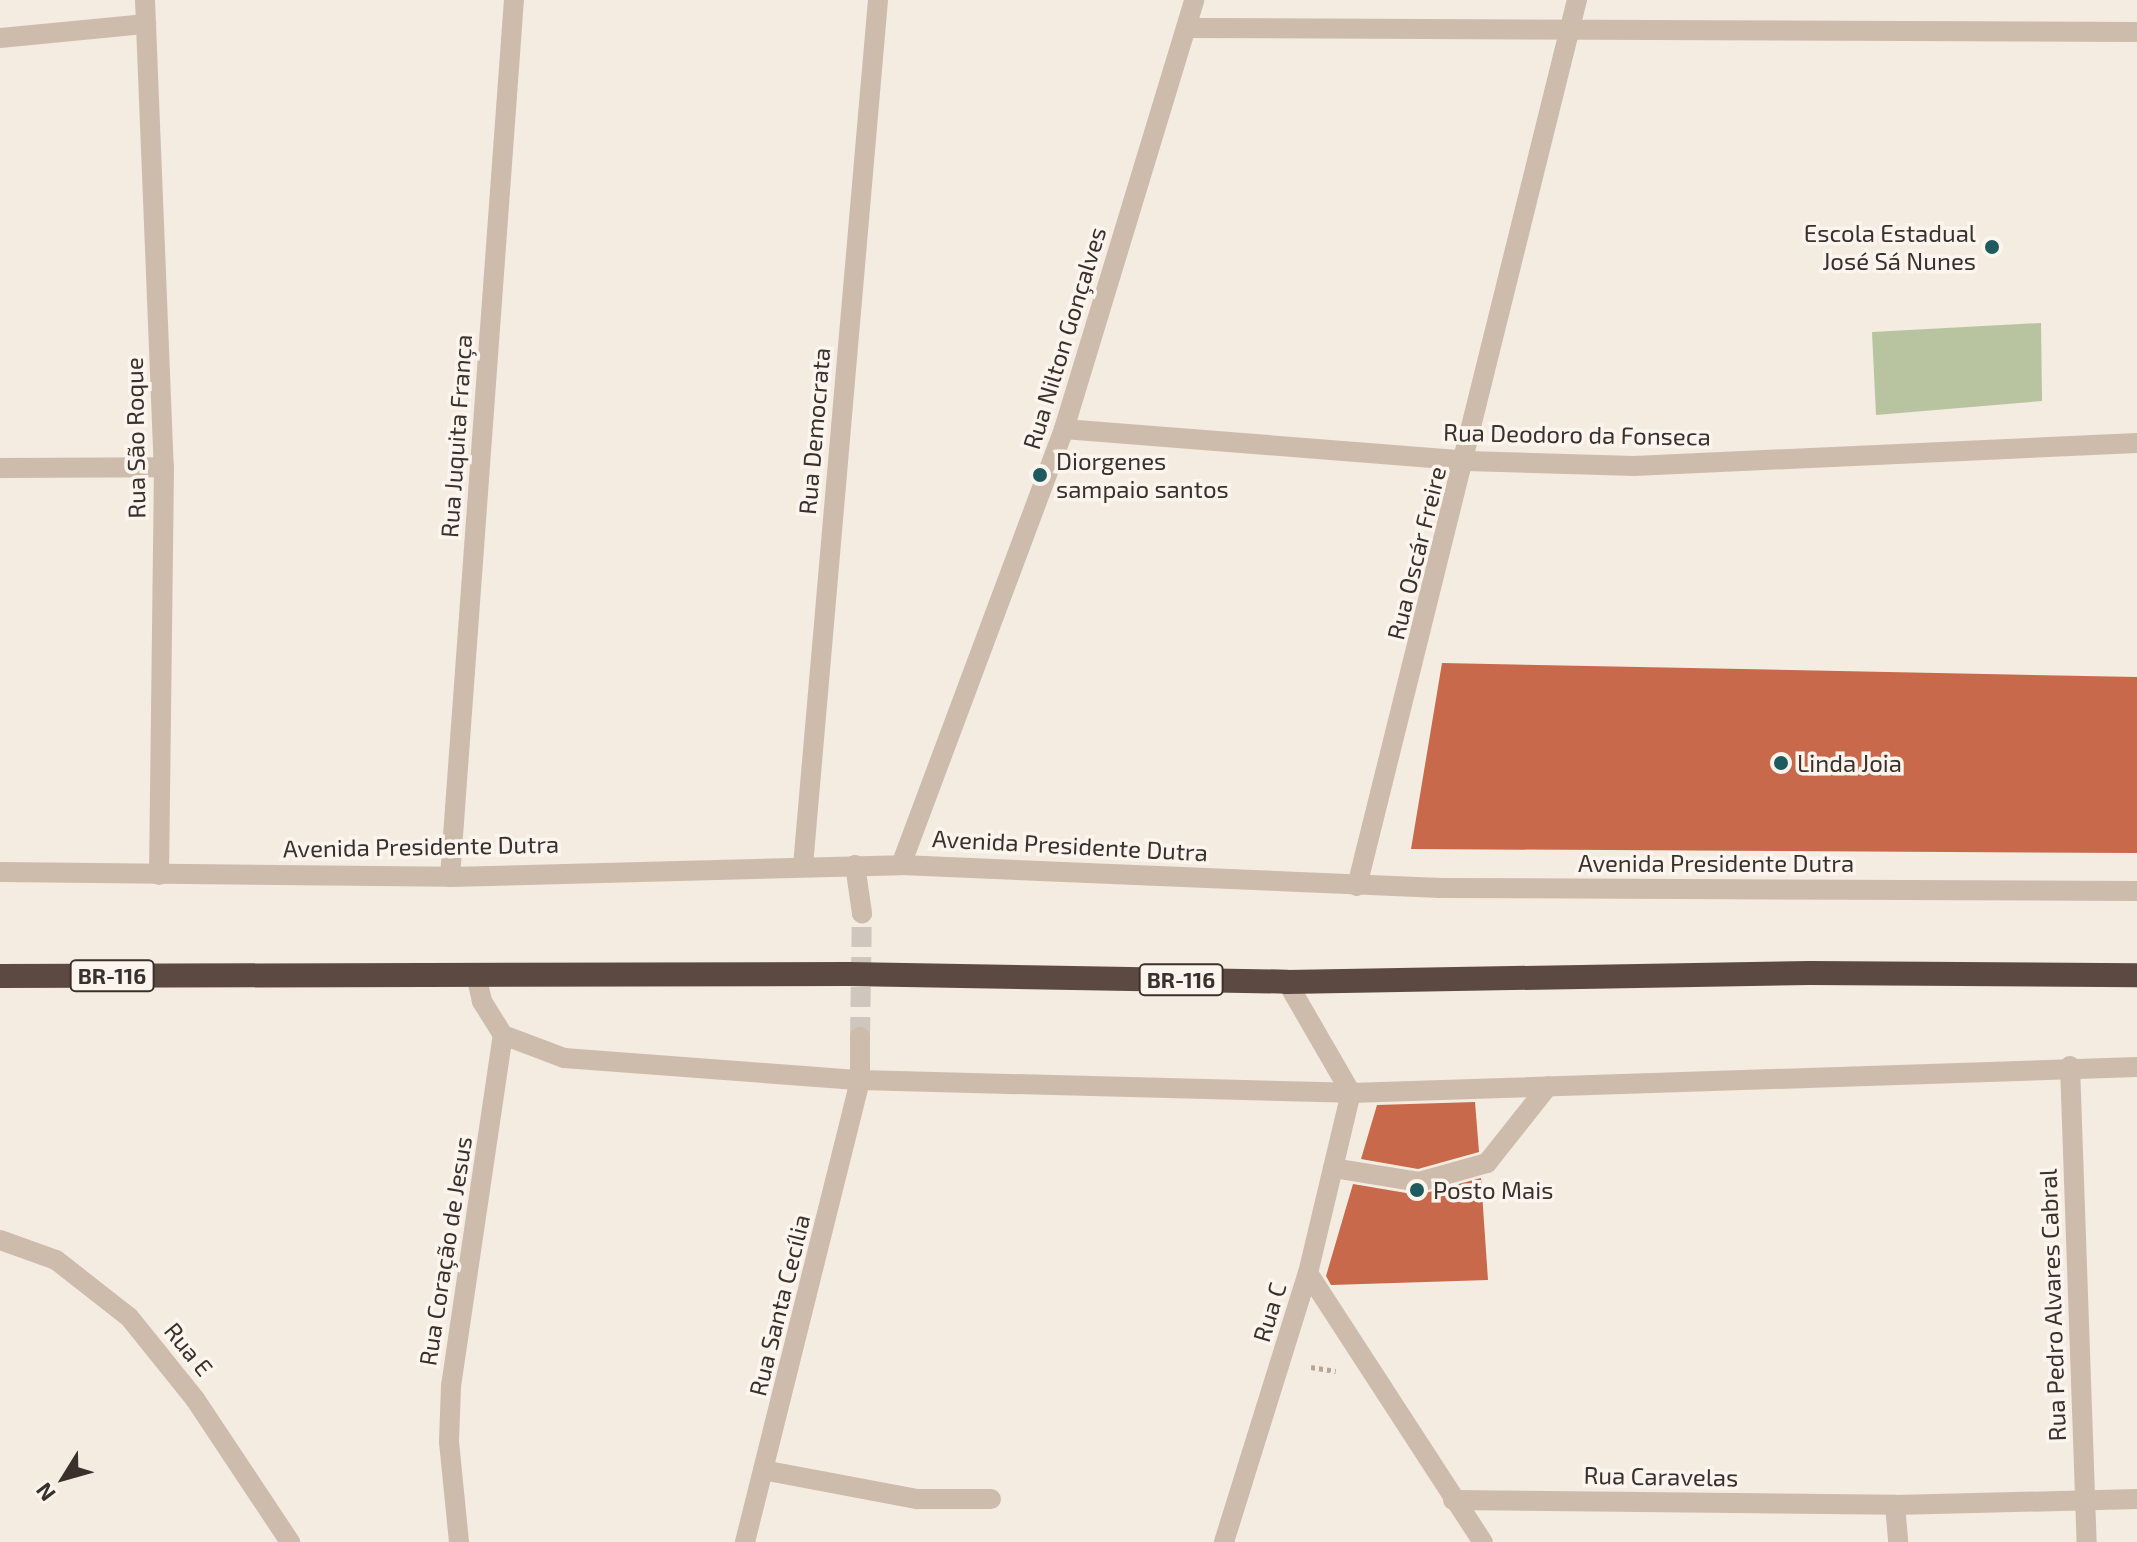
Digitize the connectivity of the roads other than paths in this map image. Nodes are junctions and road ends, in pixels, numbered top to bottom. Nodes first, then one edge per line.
1 (145, 0) edge
2 (514, 0) edge
3 (878, 0) edge
4 (1194, 0) edge
5 (1577, 0) edge
6 (146, 24) junction
7 (1186, 28) junction
8 (2137, 32) edge
9 (1565, 33) junction
10 (0, 38) edge
11 (1064, 429) junction
12 (2137, 443) edge
13 (1467, 461) junction
14 (164, 467) junction
15 (0, 468) edge
16 (855, 865) junction
17 (901, 865) junction
18 (803, 866) junction
19 (0, 872) edge
20 (159, 875) junction
21 (450, 877) junction
22 (1357, 886) junction
23 (2137, 891) edge
24 (862, 913) tunnel mouth
25 (476, 974) junction
26 (2137, 975) edge
27 (0, 976) edge
28 (1287, 982) junction
29 (503, 1035) junction
30 (860, 1037) tunnel mouth
31 (2070, 1066) junction
32 (2137, 1067) edge
33 (860, 1080) junction
34 (1548, 1086) junction
35 (1351, 1093) junction
36 (1333, 1168) junction
37 (0, 1240) edge
38 (1308, 1273) junction
39 (763, 1470) junction
40 (2084, 1498) junction
41 (991, 1499) dead end
42 (2137, 1499) edge
43 (1453, 1500) junction
44 (1895, 1505) junction
45 (290, 1542) edge
46 (459, 1542) edge
47 (745, 1542) edge
48 (1224, 1542) edge
49 (1483, 1542) edge
50 (1898, 1542) edge
51 (2087, 1542) edge

1 - 6 street, Rua São Roque
2 - 21 street, Rua Juquita França
3 - 18 street, Rua Democrata
4 - 7 street, Rua Nilton Gonçalves
5 - 9 street, Rua Oscár Freire
6 - 10 street
6 - 14 street, Rua São Roque
7 - 9 street
7 - 11 street, Rua Nilton Gonçalves
8 - 9 street
9 - 13 street, Rua Oscár Freire
11 - 13 street, Rua Deodoro da Fonseca
11 - 17 street, Rua Nilton Gonçalves
12 - 13 street, Rua Deodoro da Fonseca
13 - 22 street, Rua Oscár Freire
14 - 15 street
14 - 20 street, Rua São Roque
16 - 17 street, Avenida Presidente Dutra
16 - 18 street, Avenida Presidente Dutra
16 - 24 street
17 - 22 street, Avenida Presidente Dutra
18 - 21 street, Avenida Presidente Dutra
19 - 20 street, Avenida Presidente Dutra
20 - 21 street, Avenida Presidente Dutra
22 - 23 street, Avenida Presidente Dutra
25 - 27 highway, BR-116
25 - 28 highway, BR-116
25 - 29 street
26 - 28 highway, BR-116
28 - 35 street
29 - 33 street
29 - 46 street, Rua Coração de Jesus
30 - 33 street, Rua Santa Cecília
31 - 32 street
31 - 34 street
31 - 40 street, Rua Pedro Alvares Cabral
33 - 35 street
33 - 39 street, Rua Santa Cecília
34 - 35 street
34 - 36 street
35 - 36 street, Rua C
36 - 38 street, Rua C
37 - 45 street, Rua E
38 - 43 street
38 - 48 street, Rua C
39 - 41 street
39 - 47 street, Rua Santa Cecília
40 - 42 street, Rua Caravelas
40 - 44 street, Rua Caravelas
40 - 51 street, Rua Pedro Alvares Cabral
43 - 44 street, Rua Caravelas
43 - 49 street
44 - 50 street

